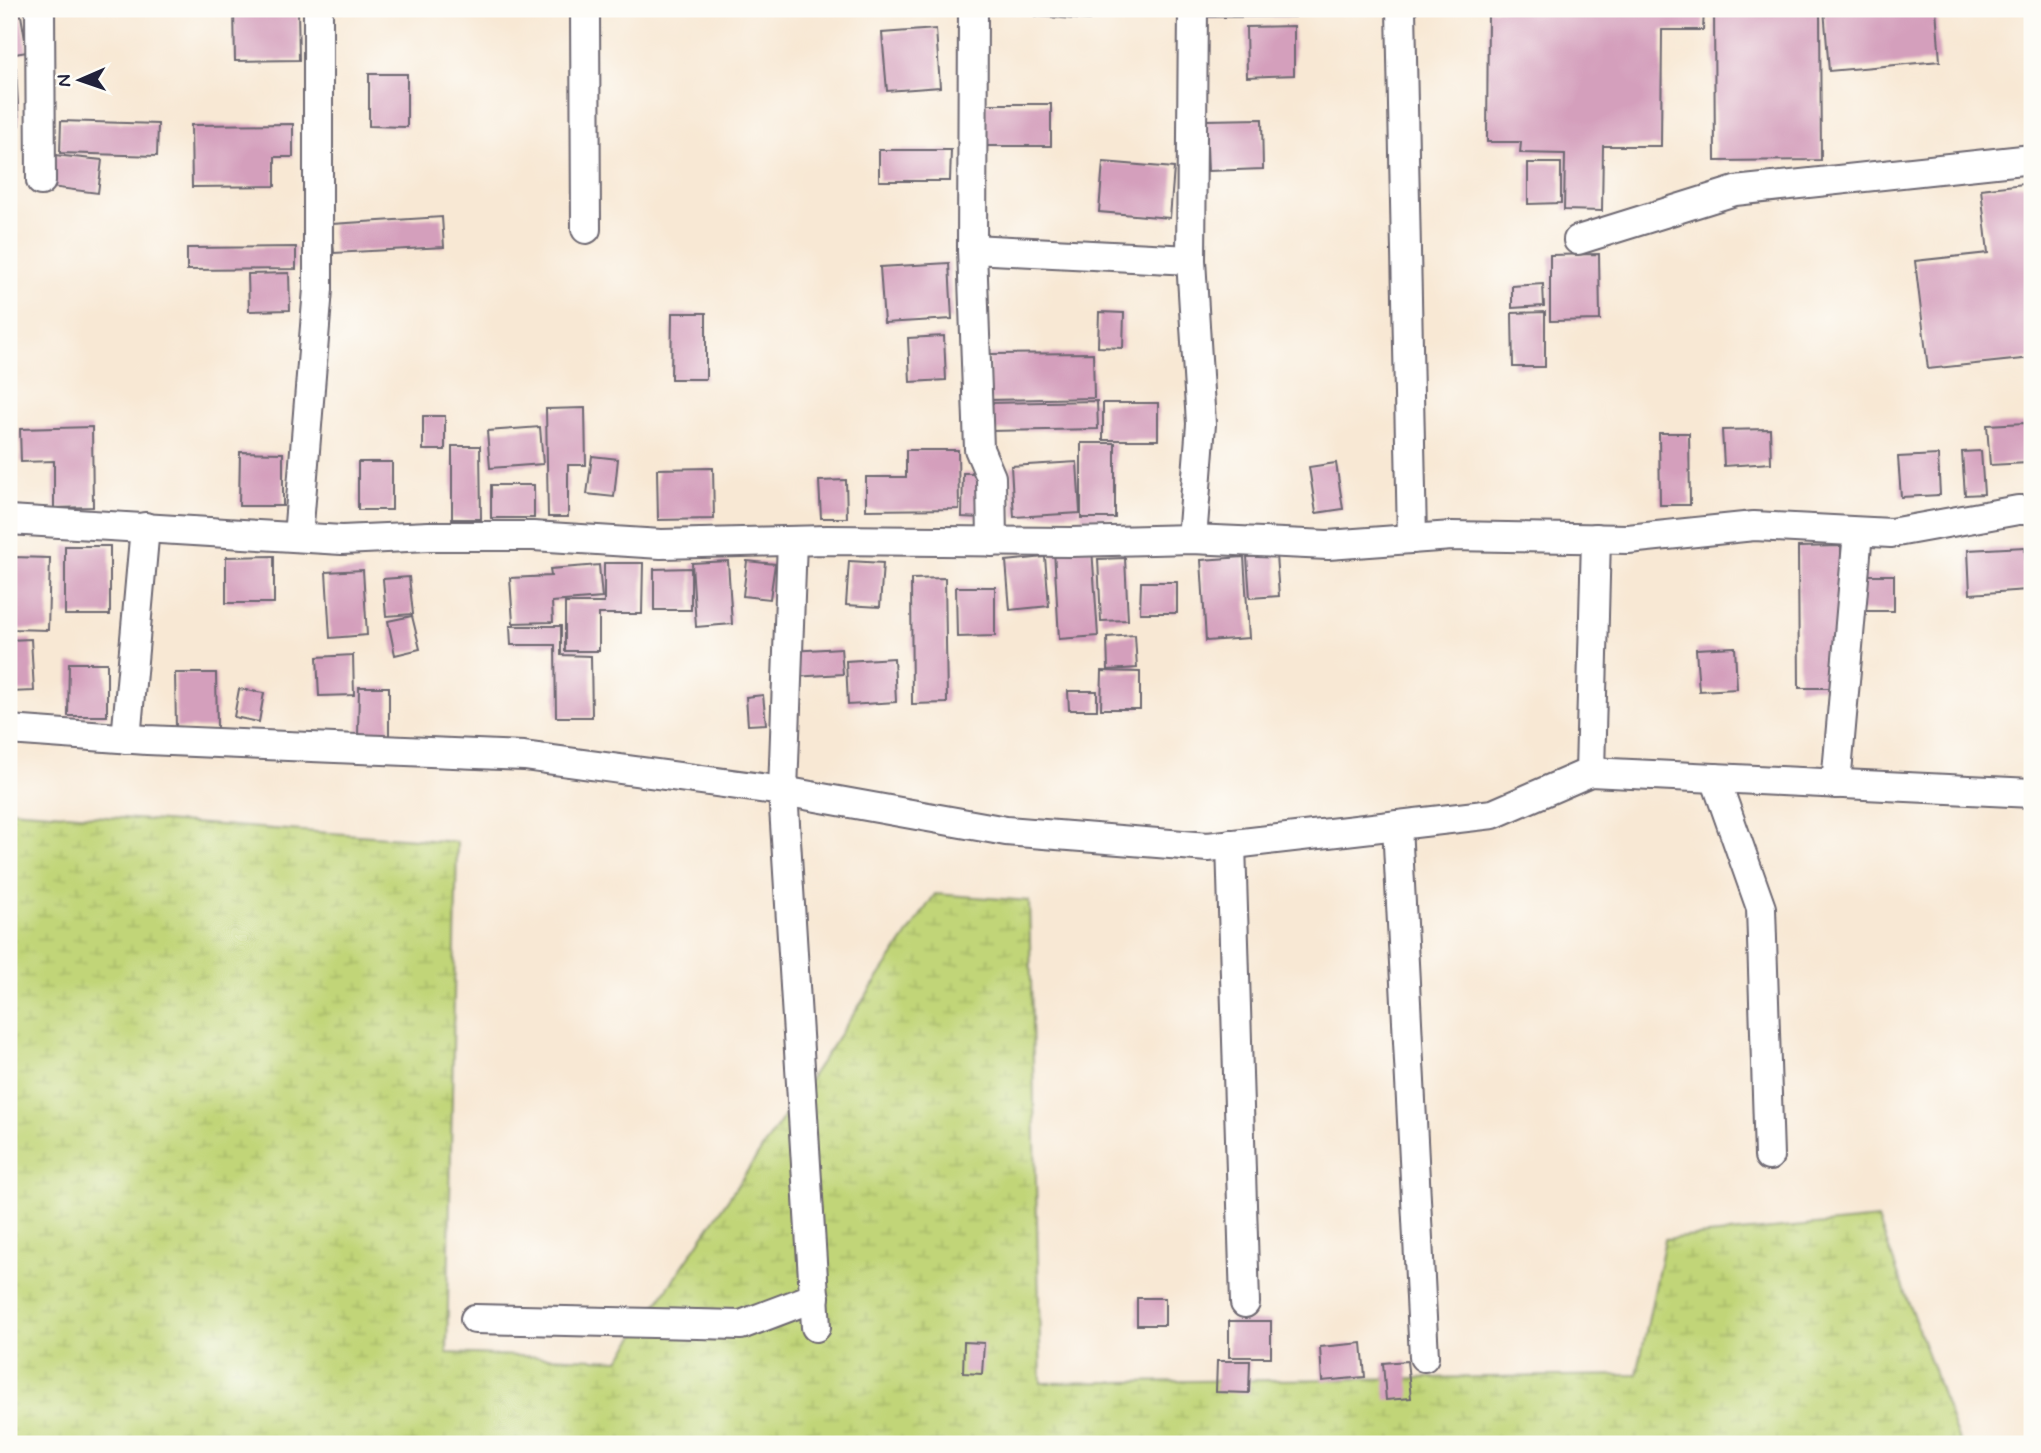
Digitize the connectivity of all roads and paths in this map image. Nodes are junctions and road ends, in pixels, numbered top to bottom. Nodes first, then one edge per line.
1 (40, 9) edge
2 (318, 9) edge
3 (585, 9) edge
4 (972, 9) edge
5 (1193, 9) edge
6 (1401, 9) edge
7 (2032, 159) edge
8 (41, 181) dead end
9 (586, 229) dead end
10 (1578, 240) dead end
11 (972, 249) junction
12 (1191, 260) junction
13 (2032, 510) edge
14 (9, 520) edge
15 (145, 527) junction
16 (1858, 532) junction
17 (298, 537) junction
18 (1596, 538) junction
19 (1192, 539) junction
20 (1412, 539) junction
21 (792, 541) junction
22 (992, 542) junction
23 (9, 730) edge
24 (126, 738) junction
25 (1590, 772) junction
26 (1715, 778) junction
27 (1836, 784) junction
28 (783, 791) junction
29 (2032, 793) edge
30 (1397, 825) junction
31 (1231, 844) junction
32 (1769, 1156) dead end
33 (815, 1297) junction
34 (1245, 1303) dead end
35 (475, 1320) dead end
36 (816, 1327) dead end
37 (1424, 1357) dead end

1 - 8 street
2 - 17 street
3 - 9 street
4 - 11 street
5 - 12 street
6 - 20 street
7 - 10 street
11 - 12 street
11 - 22 street
12 - 19 street
13 - 16 street
14 - 15 street
15 - 17 street
15 - 24 street
16 - 18 street
16 - 27 street
17 - 21 street
18 - 20 street
18 - 25 street
19 - 20 street
19 - 22 street
21 - 22 street
21 - 28 street
23 - 24 street
24 - 28 street
25 - 26 street
25 - 30 street
26 - 27 street
26 - 32 street
27 - 29 street
28 - 31 street
28 - 33 street
30 - 31 street
30 - 37 street
31 - 34 street
33 - 35 street
33 - 36 street

